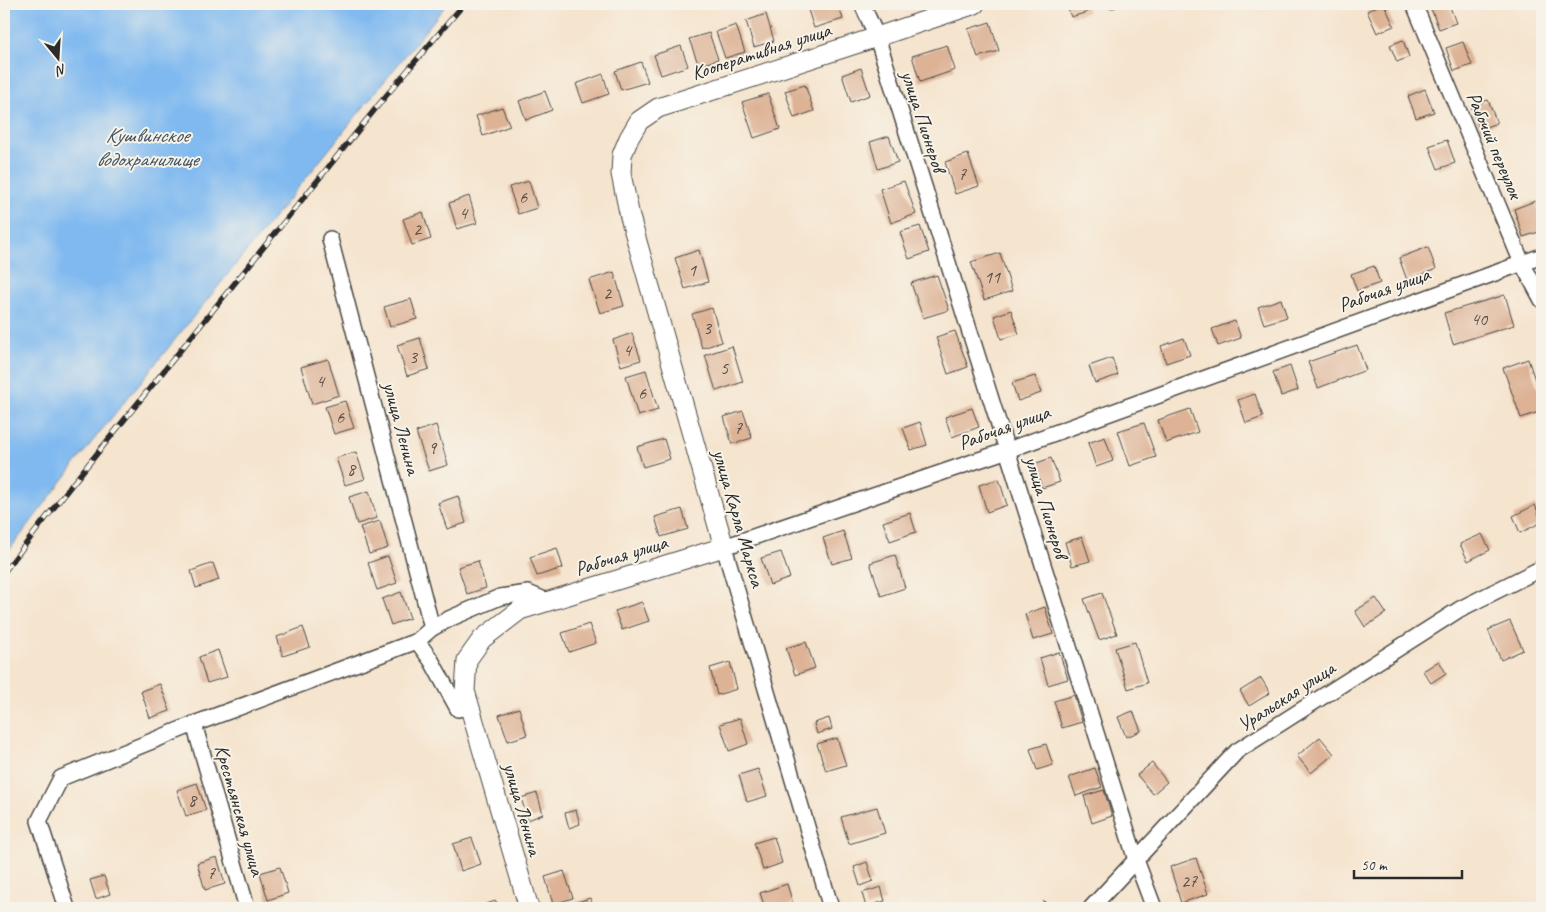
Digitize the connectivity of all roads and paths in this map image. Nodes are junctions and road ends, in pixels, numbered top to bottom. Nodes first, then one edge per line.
1 (862, 4) edge
2 (976, 4) edge
3 (1414, 4) edge
4 (877, 37) junction
5 (629, 138) joint
6 (330, 239) dead end
7 (1542, 256) edge
8 (1522, 263) junction
9 (1542, 300) edge
10 (1008, 450) junction
11 (724, 548) junction
12 (1542, 568) edge
13 (547, 602) junction
14 (432, 628) junction
15 (482, 639) joint
16 (417, 641) junction
17 (469, 706) junction
18 (194, 724) junction
19 (1136, 860) junction
20 (67, 908) edge
21 (247, 908) edge
22 (528, 908) edge
23 (831, 908) edge
24 (1091, 908) edge
25 (1154, 908) edge

1 - 4 street, улица Пионеров
2 - 4 main road, Кооперативная улица
3 - 8 street, Рабочий переулок
4 - 5 main road, Кооперативная улица
4 - 10 street, улица Пионеров
5 - 11 main road, улица Карла Маркса
6 - 14 street, улица Ленина
7 - 8 street, Рабочая улица
8 - 9 street, Рабочий переулок
8 - 10 street, Рабочая улица
10 - 11 street, Рабочая улица
10 - 19 street, улица Пионеров
11 - 13 main road, Рабочая улица
11 - 23 street, улица Карла Маркса
12 - 19 street, Уральская улица
13 - 14 street
13 - 15 main road, Рабочая улица
14 - 16 street
15 - 17 main road, улица Ленина
16 - 17 street
16 - 18 street
17 - 22 main road, улица Ленина
18 - 20 street
18 - 21 street, Крестьянская улица
19 - 24 street, Уральская улица
19 - 25 street, улица Пионеров

